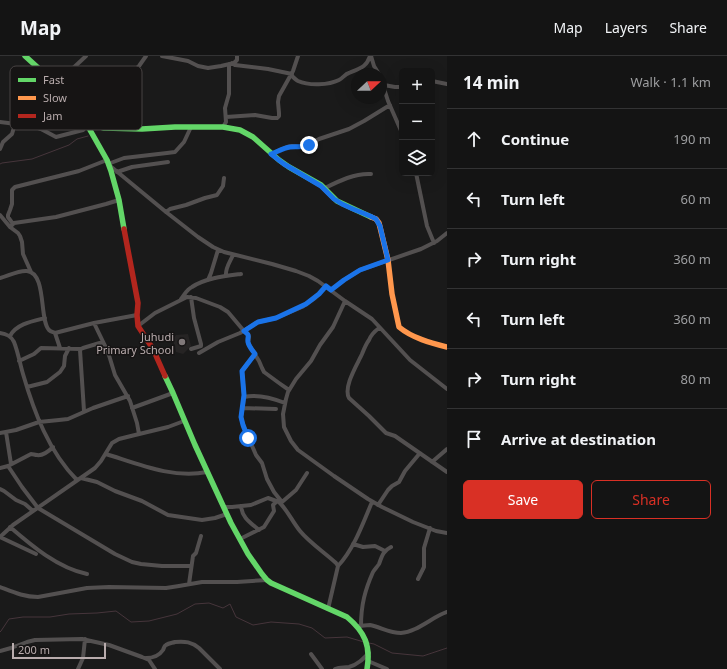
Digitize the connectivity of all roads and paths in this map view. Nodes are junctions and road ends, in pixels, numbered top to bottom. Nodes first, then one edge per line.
1 (24, 56) edge
2 (86, 56) edge
3 (146, 56) edge
4 (162, 56) edge
5 (237, 56) edge
6 (298, 56) edge
7 (371, 56) edge
8 (183, 58) edge
9 (230, 64) junction
10 (35, 66) edge
11 (75, 66) edge
12 (139, 66) edge
13 (375, 68) edge
14 (291, 74) junction
15 (435, 82) edge
16 (447, 84) edge
17 (387, 85) edge
18 (399, 87) edge
19 (387, 95) edge
20 (390, 105) junction
21 (226, 117) junction
22 (0, 122) edge
23 (10, 123) edge
24 (399, 126) edge
25 (191, 127) junction
26 (223, 127) junction
27 (142, 129) edge
28 (13, 130) edge
29 (42, 130) edge
30 (83, 130) edge
31 (91, 130) edge
32 (0, 149) edge
33 (271, 154) junction
34 (168, 162) dead end
35 (108, 163) junction
36 (117, 172) junction
37 (371, 174) dead end
38 (417, 176) edge
39 (224, 178) dead end
40 (325, 188) junction
41 (119, 200) junction
42 (166, 212) junction
43 (0, 215) edge
44 (11, 225) junction
45 (447, 233) edge
46 (434, 243) junction
47 (218, 250) junction
48 (234, 255) junction
49 (388, 260) junction
50 (31, 272) junction
51 (241, 274) dead end
52 (226, 276) junction
53 (0, 278) edge
54 (208, 280) junction
55 (326, 286) junction
56 (331, 290) junction
57 (191, 297) junction
58 (180, 300) junction
59 (345, 301) junction
60 (137, 315) junction
61 (45, 318) junction
62 (94, 323) junction
63 (138, 326) junction
64 (379, 328) junction
65 (244, 331) junction
66 (0, 333) edge
67 (55, 333) junction
68 (9, 336) junction
69 (103, 342) junction
70 (447, 347) edge
71 (60, 348) junction
72 (69, 348) junction
73 (81, 349) junction
74 (191, 349) dead end
75 (199, 353) dead end
76 (255, 354) junction
77 (19, 361) junction
78 (27, 387) junction
79 (447, 389) edge
80 (290, 390) junction
81 (173, 393) junction
82 (128, 396) junction
83 (244, 397) junction
84 (285, 403) junction
85 (132, 408) junction
86 (242, 408) junction
87 (276, 410) dead end
88 (84, 411) junction
89 (184, 421) junction
90 (39, 422) junction
91 (6, 432) junction
92 (0, 433) edge
93 (139, 434) junction
94 (53, 448) junction
95 (447, 449) edge
96 (420, 453) junction
97 (106, 454) junction
98 (432, 462) junction
99 (10, 465) junction
100 (0, 468) edge
101 (207, 472) junction
102 (447, 472) edge
103 (307, 473) dead end
104 (81, 478) junction
105 (76, 480) junction
106 (0, 489) edge
107 (280, 502) junction
108 (372, 502) junction
109 (378, 505) junction
110 (242, 506) junction
111 (224, 507) junction
112 (38, 508) junction
113 (33, 511) junction
114 (228, 514) junction
115 (10, 527) junction
116 (430, 528) junction
117 (259, 530) junction
118 (447, 533) edge
119 (201, 536) dead end
120 (0, 537) edge
121 (240, 539) junction
122 (353, 544) junction
123 (391, 547) dead end
124 (385, 551) junction
125 (36, 554) dead end
126 (191, 566) junction
127 (338, 566) junction
128 (87, 574) dead end
129 (418, 579) dead end
130 (267, 580) junction
131 (189, 584) junction
132 (0, 587) edge
133 (328, 609) junction
134 (447, 612) edge
135 (359, 626) junction
136 (85, 639) junction
137 (0, 650) edge
138 (369, 653) junction
139 (311, 654) dead end
140 (146, 658) junction
141 (368, 661) junction
142 (78, 669) edge
143 (155, 669) edge
144 (220, 669) edge
145 (322, 669) edge
146 (335, 669) edge
147 (367, 669) edge
148 (387, 669) edge

1 - 10 street
2 - 11 street
3 - 12 street
4 - 8 street
5 - 9 street
6 - 14 street
7 - 13 street
7 - 14 street
8 - 9 street
9 - 14 street
9 - 21 street
14 - 21 street
15 - 16 street
17 - 18 street
19 - 20 street
20 - 24 street
20 - 33 street
21 - 26 street
22 - 23 street
25 - 26 street
25 - 27 street
25 - 35 street
26 - 33 street
28 - 32 street
29 - 30 street
31 - 35 street
33 - 40 street
34 - 36 street
35 - 36 street
35 - 41 street
35 - 44 street
36 - 42 street
37 - 40 street
38 - 46 street
39 - 42 street
40 - 49 street
41 - 44 street
41 - 60 street
42 - 47 street
43 - 44 street
44 - 50 street
45 - 46 street
46 - 49 street
47 - 48 street
47 - 54 street
48 - 52 street
48 - 55 street
49 - 56 street
49 - 70 street
50 - 53 street
50 - 61 street
51 - 52 street
52 - 54 street
54 - 58 street
55 - 56 street
55 - 65 street
56 - 59 street
57 - 58 street
57 - 65 street
57 - 74 street
58 - 63 street
59 - 64 street
59 - 80 street
60 - 62 street
60 - 63 street
61 - 67 street
61 - 68 street
62 - 67 street
62 - 69 street
63 - 81 street
64 - 79 street
64 - 96 street
65 - 75 street
65 - 76 street
66 - 68 street
67 - 71 street
68 - 77 street
69 - 73 street
69 - 82 street
71 - 72 street
71 - 77 street
72 - 73 street
72 - 78 street
73 - 88 street
76 - 80 street
76 - 83 street
77 - 78 street
78 - 90 street
80 - 84 street
81 - 85 street
81 - 89 street
82 - 85 street
82 - 88 street
83 - 84 street
83 - 86 street
84 - 108 street
85 - 93 street
86 - 87 street
86 - 107 street
88 - 90 street
89 - 93 street
89 - 101 street
90 - 91 street
90 - 94 street
91 - 92 street
91 - 99 street
93 - 97 street
94 - 99 street
94 - 105 street
95 - 98 street
96 - 98 street
96 - 109 street
97 - 101 street
97 - 104 street
98 - 102 street
99 - 100 street
99 - 112 street
101 - 111 street
103 - 107 street
104 - 105 street
104 - 114 street
105 - 112 street
106 - 113 street
107 - 110 street
107 - 117 street
107 - 127 street
108 - 109 street
108 - 122 street
109 - 116 street
110 - 111 street
110 - 117 street
111 - 114 street
112 - 113 street
112 - 126 street
113 - 115 street
114 - 121 street
115 - 120 street
115 - 128 street
116 - 118 street
116 - 129 street
117 - 121 street
119 - 126 street
120 - 125 street
121 - 130 street
122 - 124 street
122 - 127 street
123 - 124 street
124 - 135 street
126 - 131 street
127 - 133 street
130 - 131 street
130 - 133 street
131 - 132 street
133 - 135 street
134 - 135 street
135 - 138 street
136 - 137 street
136 - 140 street
136 - 142 street
138 - 141 street
138 - 146 street
139 - 145 street
140 - 143 street
140 - 144 street
141 - 147 street
141 - 148 street

